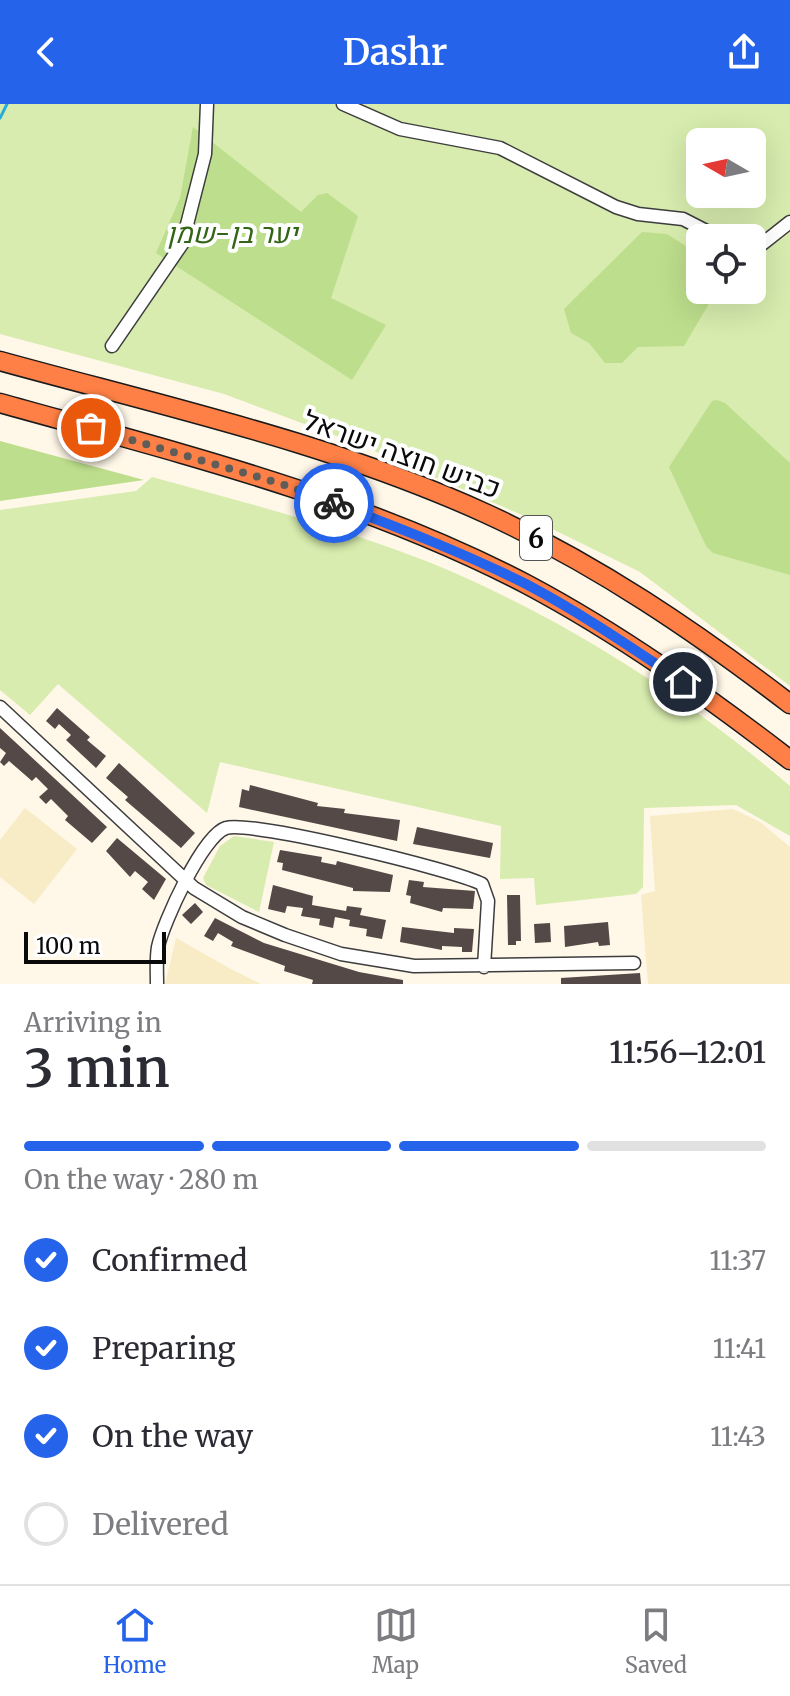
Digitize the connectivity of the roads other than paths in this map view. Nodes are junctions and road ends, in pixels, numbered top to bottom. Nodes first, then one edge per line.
1 (207, 104) edge
2 (343, 104) edge
3 (790, 222) edge
4 (693, 224) edge
5 (766, 241) edge
6 (112, 346) dead end
7 (0, 361) edge
8 (0, 403) edge
9 (790, 704) edge
10 (0, 707) edge
11 (790, 760) edge
12 (186, 881) junction
13 (634, 963) dead end
14 (484, 967) junction
15 (157, 984) edge

1 - 6 street
2 - 4 street
3 - 5 street
7 - 9 highway, כביש חוצה ישראל / 6
8 - 11 highway, 6
10 - 12 street
12 - 14 street
12 - 14 street
12 - 15 street
13 - 14 street

